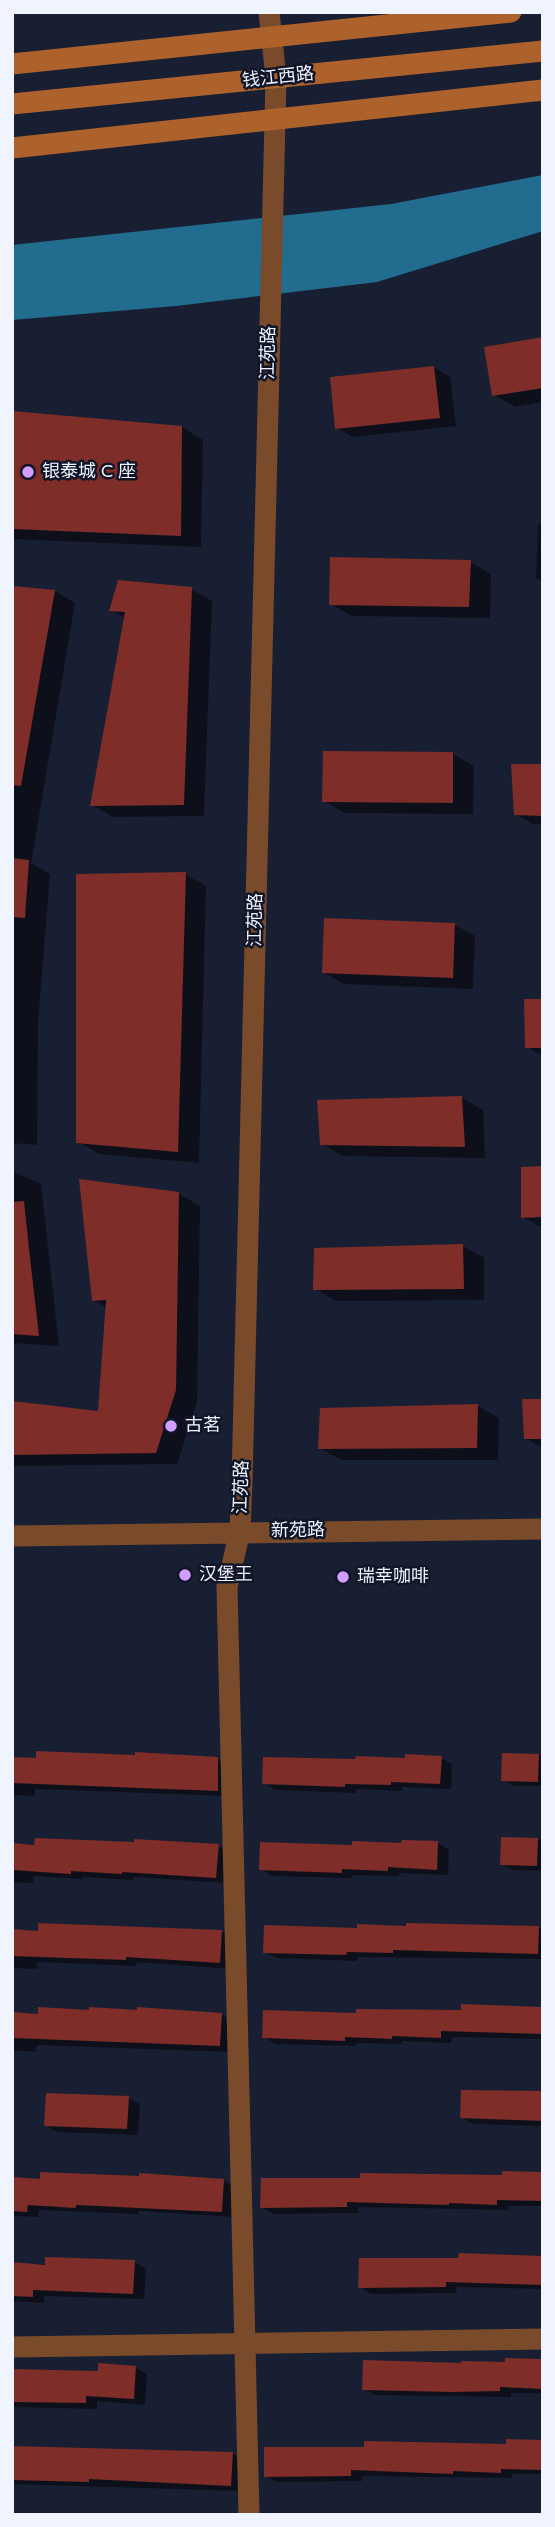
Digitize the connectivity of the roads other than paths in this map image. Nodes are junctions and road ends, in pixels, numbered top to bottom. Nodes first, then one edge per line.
1 (269, 12) edge
2 (511, 12) edge
3 (272, 38) junction
4 (543, 51) edge
5 (12, 65) edge
6 (276, 78) junction
7 (543, 90) edge
8 (12, 104) edge
9 (275, 119) junction
10 (12, 148) edge
11 (543, 1529) edge
12 (240, 1531) junction
13 (12, 1536) edge
14 (543, 2339) edge
15 (245, 2343) junction
16 (12, 2347) edge
17 (249, 2515) edge

1 - 3 street, 江苑路
2 - 3 main road
3 - 5 main road
3 - 6 street, 江苑路
4 - 6 main road, 钱江西路
6 - 8 main road, 钱江西路
6 - 9 street, 江苑路
7 - 9 main road
9 - 10 main road
9 - 12 street, 江苑路
11 - 12 street, 新苑路
12 - 13 street, 新苑路
12 - 15 street, 江苑路
14 - 15 street
15 - 16 street
15 - 17 street, 江苑路

